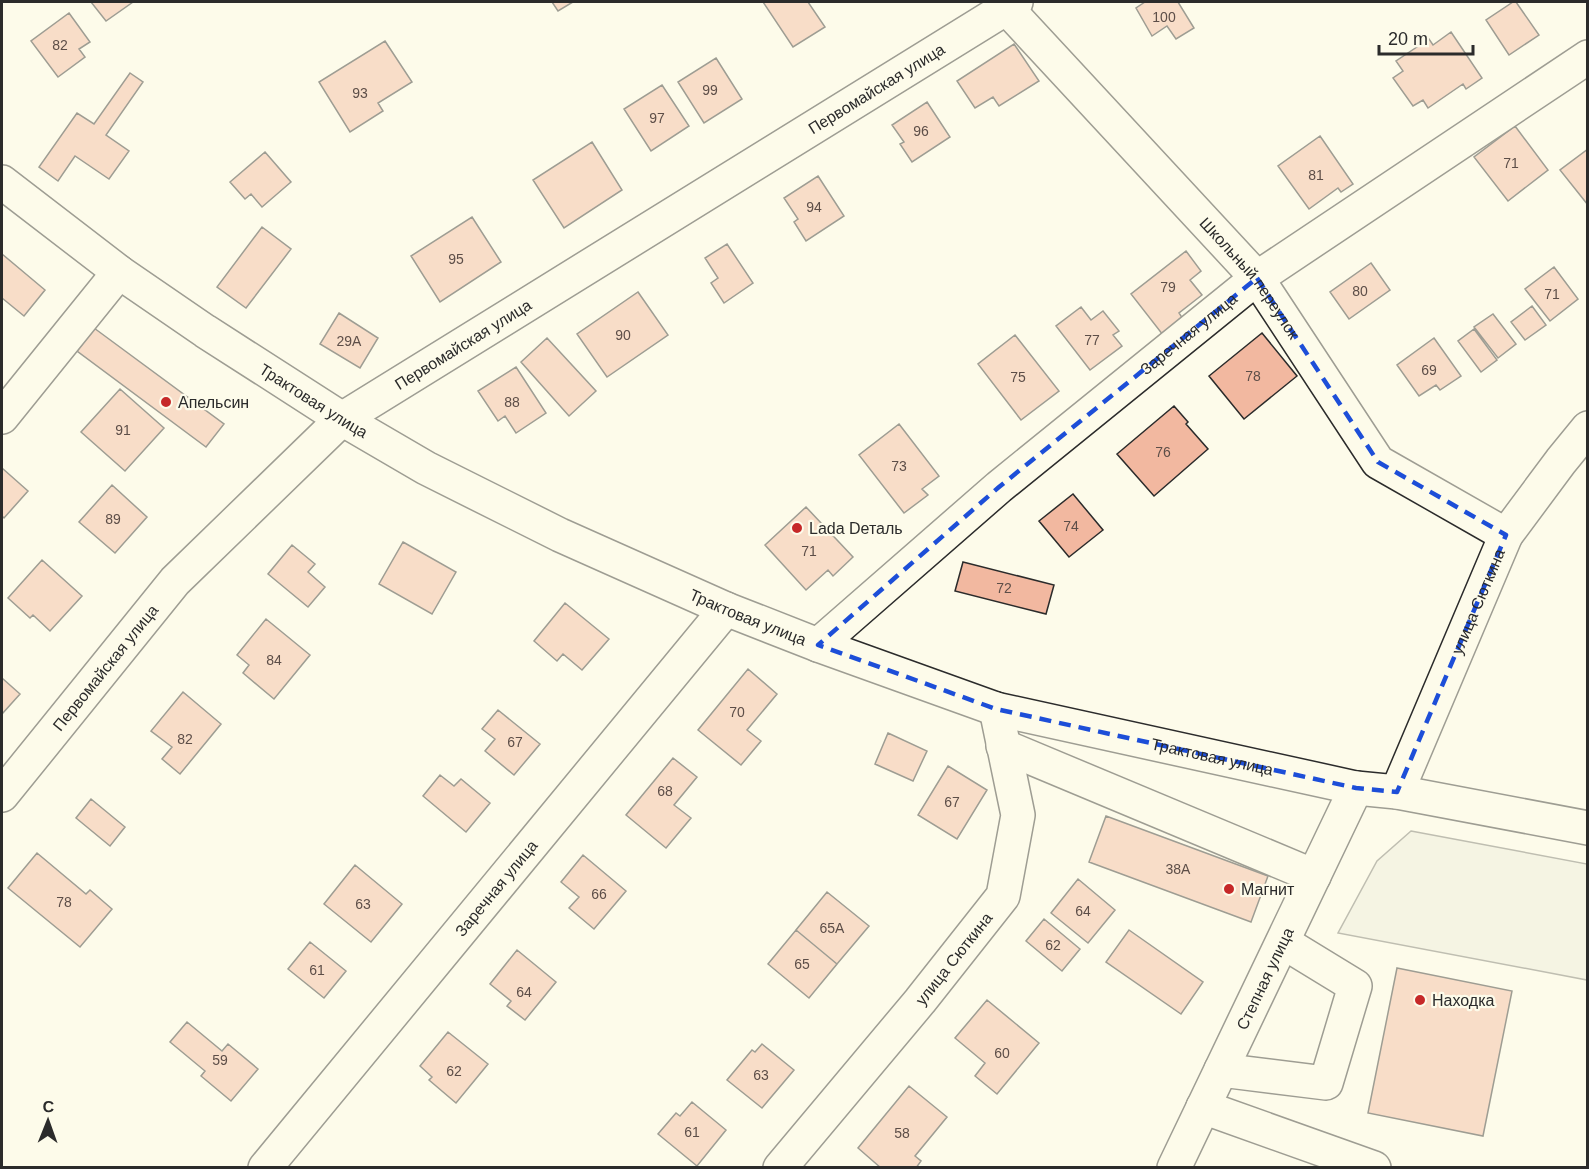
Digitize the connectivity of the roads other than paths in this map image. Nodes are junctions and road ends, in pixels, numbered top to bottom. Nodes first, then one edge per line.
1 (1008, 4) edge
2 (1587, 57) edge
3 (2, 182) edge
4 (119, 272) junction
5 (1257, 278) junction
6 (2, 417) edge
7 (342, 419) junction
8 (1587, 428) edge
9 (1506, 535) junction
10 (726, 609) junction
11 (818, 645) junction
12 (996, 709) junction
13 (1003, 746) junction
14 (1356, 789) junction
15 (1397, 792) junction
16 (2, 795) edge
17 (1587, 828) edge
18 (1314, 876) junction
19 (1282, 942) junction
20 (1221, 1070) junction
21 (1203, 1107) junction
22 (265, 1167) edge
23 (780, 1167) edge
24 (1174, 1167) edge
25 (1374, 1167) edge

1 - 5 street, Школьный переулок
1 - 7 street, Первомайская улица
2 - 5 street, Заречная улица
3 - 4 street, Трактовая улица
4 - 6 street
4 - 7 street, Трактовая улица
5 - 9 street, Школьный переулок
5 - 11 street, Заречная улица
7 - 10 street, Трактовая улица
7 - 16 street, Первомайская улица
8 - 9 street, улица Сюткина
9 - 15 street, улица Сюткина
10 - 11 street, Трактовая улица
10 - 22 street, Заречная улица
11 - 12 street, Трактовая улица
12 - 13 street, улица Сюткина
12 - 14 street, Трактовая улица
13 - 18 street
13 - 23 street, улица Сюткина
14 - 15 street, Трактовая улица
14 - 18 street, Степная улица
15 - 17 street, Трактовая улица
18 - 19 street, Степная улица
19 - 20 street, Степная улица
19 - 20 street
20 - 21 street, Степная улица
21 - 24 street, Степная улица
21 - 25 street

